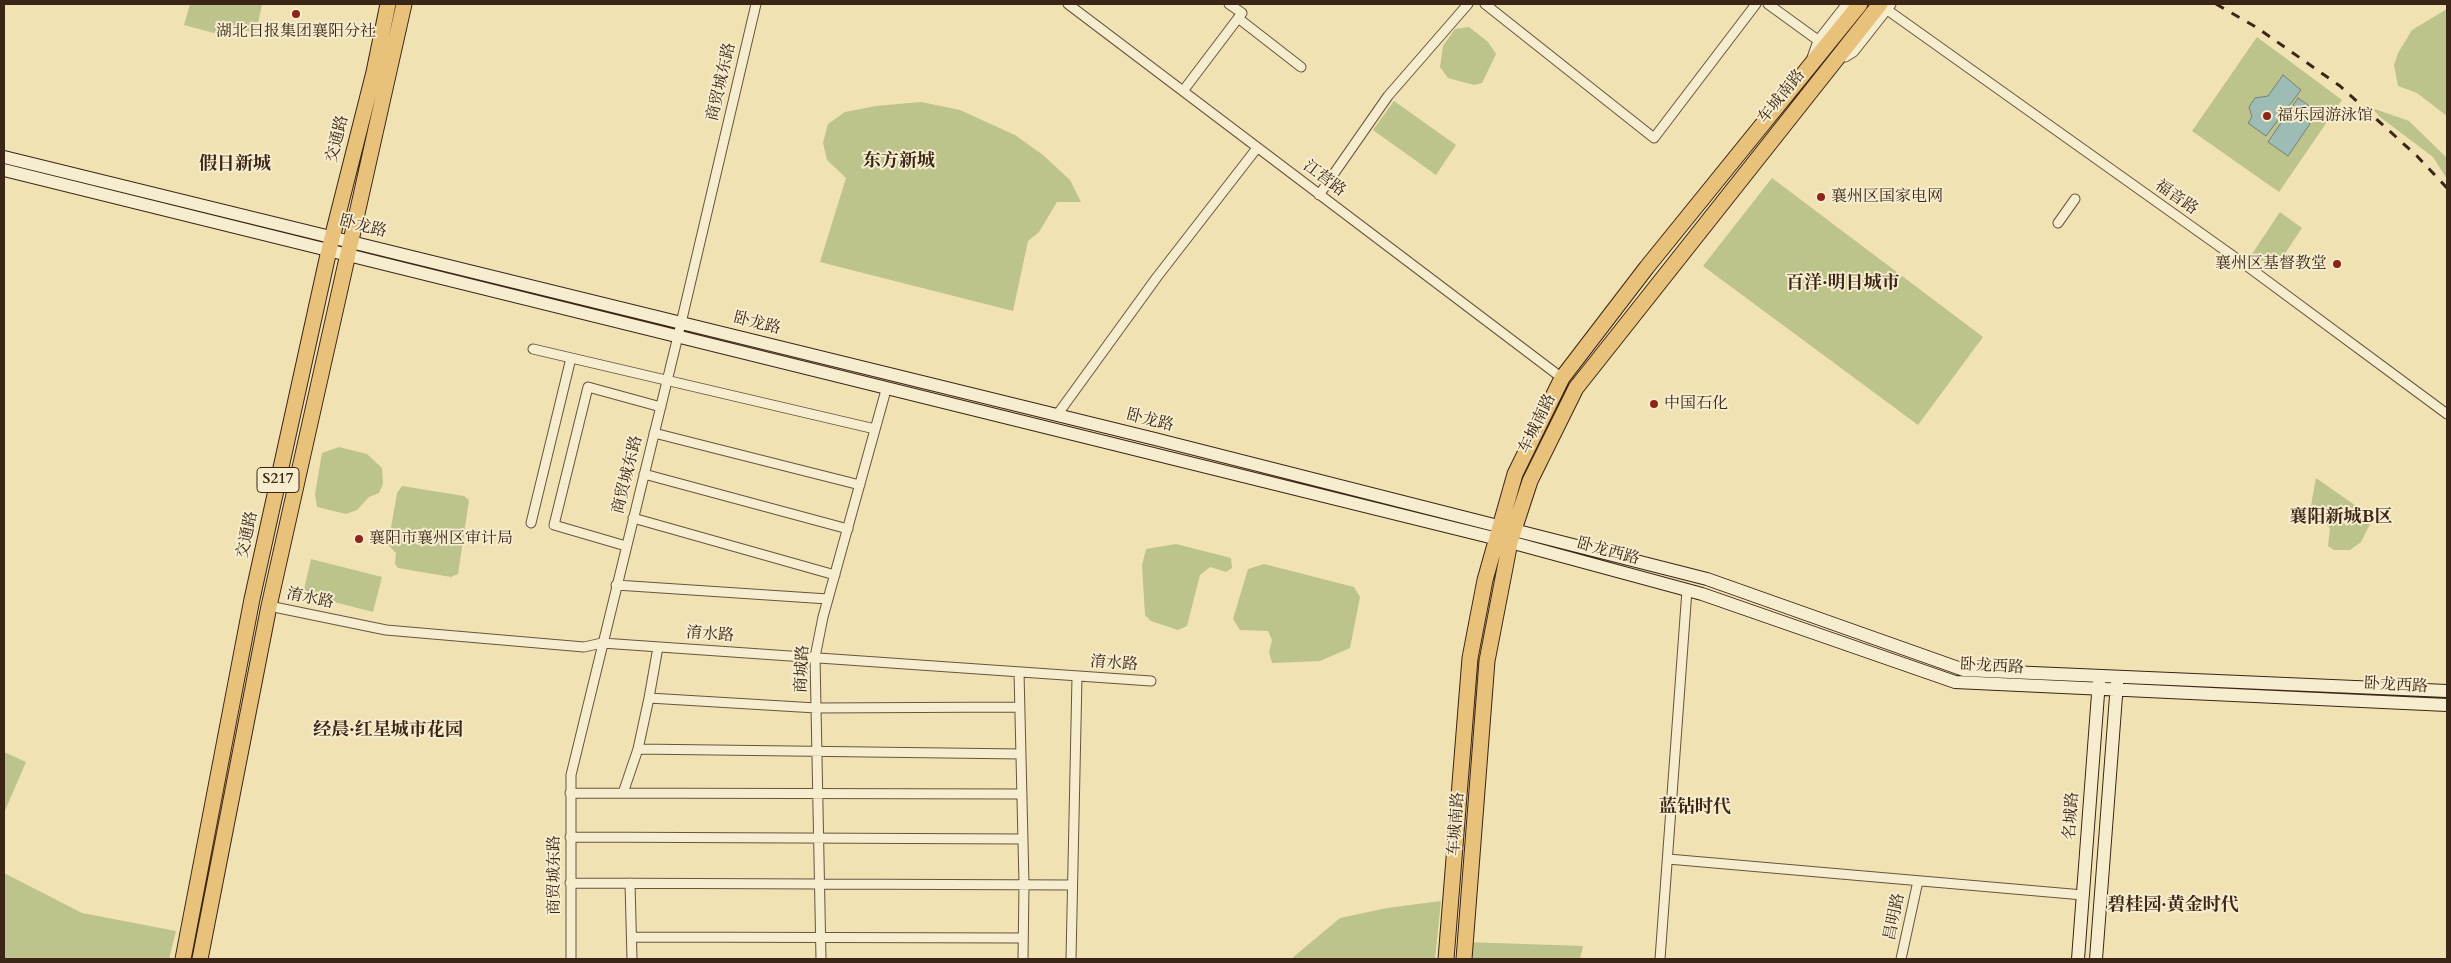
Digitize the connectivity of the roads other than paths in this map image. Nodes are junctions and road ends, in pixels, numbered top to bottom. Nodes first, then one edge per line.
1 (388, 4) edge
2 (404, 4) edge
3 (756, 4) edge
4 (1068, 4) edge
5 (1229, 4) edge
6 (1468, 4) edge
7 (1485, 4) edge
8 (1756, 4) edge
9 (1768, 4) edge
10 (1848, 4) edge
11 (1860, 4) edge
12 (1885, 5) edge
13 (1238, 18) junction
14 (1818, 41) junction
15 (1301, 67) dead end
16 (1809, 68) junction
17 (1183, 91) junction
18 (1257, 148) junction
19 (4, 157) edge
20 (4, 170) edge
21 (1319, 195) junction
22 (2075, 198) dead end
23 (2058, 222) dead end
24 (331, 243) junction
25 (348, 247) junction
26 (682, 322) junction
27 (678, 336) junction
28 (533, 349) dead end
29 (571, 358) junction
30 (1562, 378) junction
31 (667, 380) junction
32 (886, 390) junction
33 (661, 407) junction
34 (2447, 414) edge
35 (1058, 415) junction
36 (875, 429) junction
37 (654, 433) junction
38 (644, 474) junction
39 (860, 485) junction
40 (633, 518) junction
41 (532, 523) dead end
42 (848, 529) junction
43 (1505, 534) junction
44 (626, 546) junction
45 (835, 575) junction
46 (616, 585) junction
47 (1687, 590) junction
48 (828, 599) junction
49 (269, 606) junction
50 (602, 643) junction
51 (658, 647) junction
52 (815, 657) junction
53 (1019, 672) junction
54 (1077, 677) junction
55 (1151, 681) dead end
56 (2099, 682) junction
57 (2116, 684) junction
58 (2447, 691) edge
59 (649, 698) junction
60 (2447, 705) edge
61 (1020, 707) junction
62 (816, 708) junction
63 (638, 749) junction
64 (817, 752) junction
65 (1021, 754) junction
66 (570, 793) junction
67 (623, 793) junction
68 (818, 793) junction
69 (1022, 794) junction
70 (570, 837) junction
71 (819, 838) junction
72 (1023, 840) junction
73 (1668, 859) junction
74 (1918, 881) junction
75 (570, 884) junction
76 (630, 884) junction
77 (820, 884) junction
78 (1024, 884) junction
79 (1072, 885) junction
80 (2083, 895) junction
81 (632, 938) junction
82 (821, 938) junction
83 (1023, 938) junction
84 (182, 959) edge
85 (200, 959) edge
86 (571, 959) edge
87 (632, 959) edge
88 (821, 959) edge
89 (1023, 959) edge
90 (1071, 959) edge
91 (1446, 959) edge
92 (1464, 959) edge
93 (1660, 959) edge
94 (1901, 959) edge
95 (2078, 959) edge
96 (2096, 959) edge

1 - 24 main road, 交通路 / S217
2 - 25 main road, 交通路 / S217
3 - 26 street, 商贸城东路
4 - 17 street, 江营路
5 - 13 street
6 - 21 street
7 - 8 street
9 - 14 street
10 - 14 street
11 - 16 main road, 车城南路
12 - 34 street, 福音路
12 - 43 main road, 车城南路
13 - 15 street
13 - 17 street
14 - 16 street
16 - 30 main road, 车城南路
17 - 18 street, 江营路
18 - 21 street, 江营路
18 - 35 street
19 - 24 main road, 卧龙路
20 - 24 main road, 卧龙路
21 - 30 street, 江营路
22 - 23 street
24 - 25 main road, 卧龙路
24 - 84 main road, 交通路 / S217
25 - 26 main road, 卧龙路
25 - 27 main road, 卧龙路
25 - 49 main road, 交通路 / S217
26 - 27 street, 商贸城东路
26 - 35 main road, 卧龙路
27 - 31 street, 商贸城东路
27 - 32 main road, 卧龙路
28 - 29 street
29 - 31 street
29 - 41 street
30 - 43 main road, 车城南路
31 - 33 street, 商贸城东路
31 - 36 street
32 - 36 street, 商城路
32 - 43 main road, 卧龙路
33 - 37 street, 商贸城东路
33 - 44 street
35 - 43 main road, 卧龙路
36 - 39 street, 商城路
37 - 38 street, 商贸城东路
37 - 39 street
38 - 40 street, 商贸城东路
38 - 42 street
39 - 42 street, 商城路
40 - 44 street, 商贸城东路
40 - 45 street
42 - 45 street, 商城路
43 - 47 main road, 卧龙西路
43 - 56 main road, 卧龙西路
43 - 91 main road, 车城南路
43 - 92 main road, 车城南路
44 - 46 street, 商贸城东路
45 - 48 street, 商城路
46 - 48 street
46 - 50 street, 商贸城东路
47 - 56 main road, 卧龙西路
47 - 73 street
48 - 52 street, 商城路
49 - 50 street, 淯水路
49 - 85 main road, 交通路 / S217
50 - 51 street, 淯水路
50 - 66 street, 商贸城东路
51 - 52 street, 淯水路
51 - 59 street
52 - 53 street, 淯水路
52 - 62 street, 商城路
53 - 54 street, 淯水路
53 - 61 street
54 - 55 street, 淯水路
54 - 79 street
56 - 57 main road, 卧龙西路
56 - 80 main road, 名城路
57 - 58 main road, 卧龙西路
57 - 60 main road, 卧龙西路
57 - 96 main road
59 - 62 street
59 - 63 street
61 - 62 street
61 - 65 street
62 - 64 street, 商城路
63 - 64 street
63 - 67 street
64 - 65 street
64 - 68 street, 商城路
65 - 69 street
66 - 67 street
66 - 70 street, 商贸城东路
67 - 68 street
68 - 69 street
68 - 71 street, 商城路
69 - 72 street
70 - 71 street
70 - 75 street, 商贸城东路
71 - 72 street
71 - 77 street, 商城路
72 - 78 street
73 - 74 street
73 - 93 street
74 - 80 street
74 - 94 street, 昌明路
75 - 76 street
75 - 86 street, 商贸城东路
76 - 77 street
76 - 81 street
77 - 78 street
77 - 82 street, 商城路
78 - 79 street
78 - 83 street
79 - 90 street
80 - 95 main road, 名城路
81 - 82 street
81 - 87 street
82 - 83 street
82 - 88 street, 商城路
83 - 89 street

